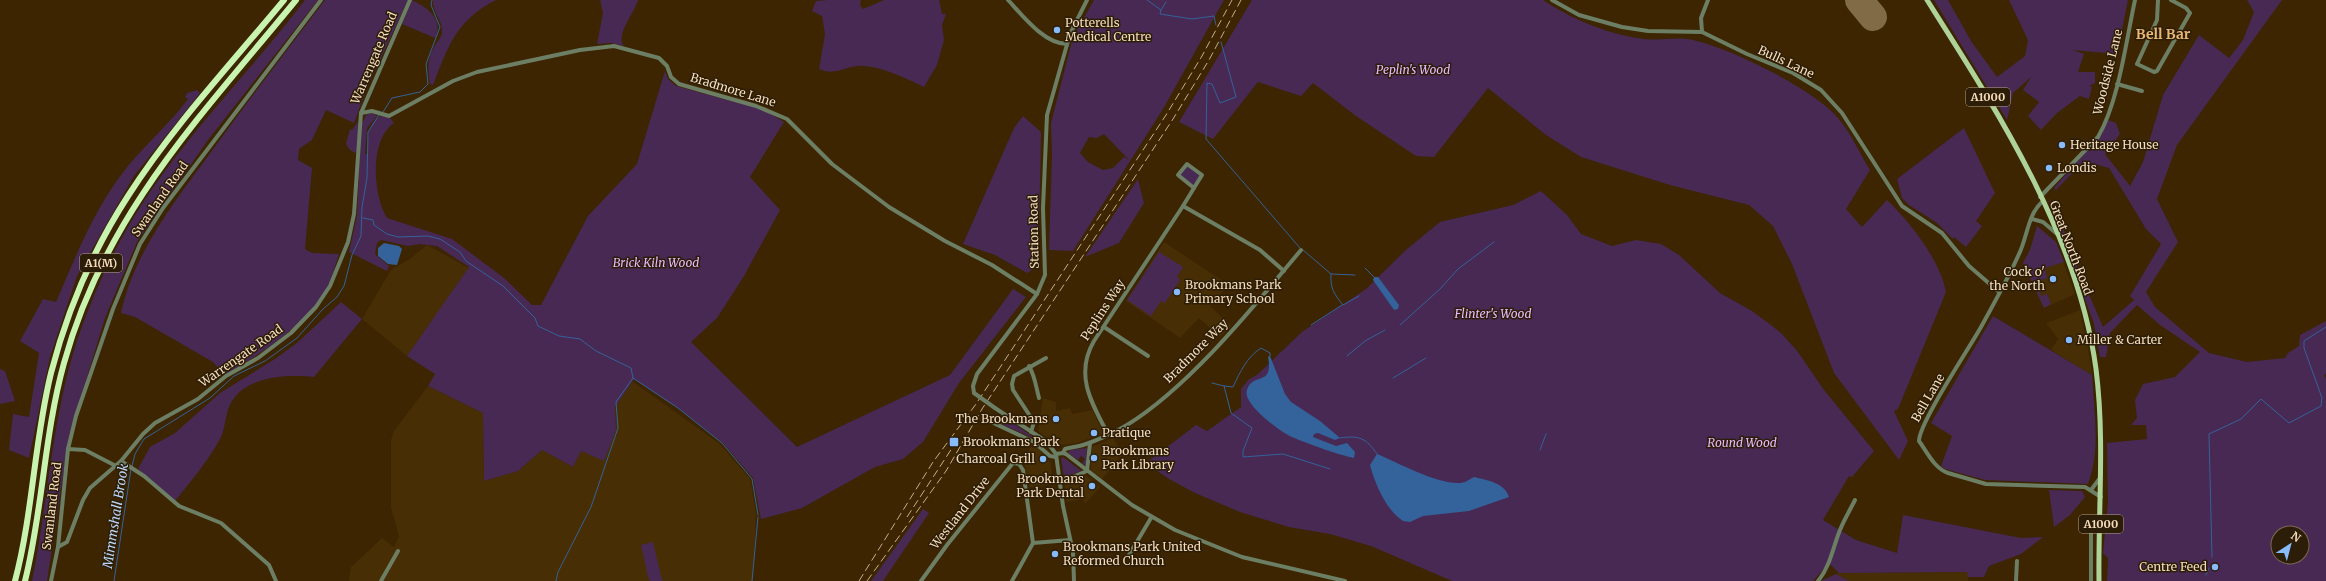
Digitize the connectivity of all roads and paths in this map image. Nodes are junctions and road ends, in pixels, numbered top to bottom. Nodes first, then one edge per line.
1 (284, 0) edge
2 (296, 0) edge
3 (321, 0) edge
4 (410, 0) edge
5 (1008, 0) edge
6 (1087, 0) edge
7 (1552, 0) edge
8 (1708, 0) edge
9 (1927, 0) edge
10 (2135, 0) edge
11 (2158, 0) edge
12 (2171, 0) edge
13 (1702, 32) junction
14 (1067, 44) junction
15 (2117, 84) junction
16 (2142, 90) dead end
17 (365, 101) junction
18 (371, 111) junction
19 (361, 113) junction
20 (1194, 188) junction
21 (2041, 200) junction
22 (1183, 206) junction
23 (2032, 219) junction
24 (2056, 234) junction
25 (1302, 250) dead end
26 (1284, 271) junction
27 (1999, 292) junction
28 (1037, 294) junction
29 (1104, 327) junction
30 (1148, 356) dead end
31 (1046, 358) dead end
32 (1029, 366) junction
33 (1039, 398) dead end
34 (988, 420) dead end
35 (1031, 432) junction
36 (1108, 434) junction
37 (1039, 437) junction
38 (1035, 442) junction
39 (1090, 443) junction
40 (68, 449) junction
41 (1063, 452) junction
42 (1056, 455) junction
43 (121, 462) junction
44 (116, 466) junction
45 (1087, 471) junction
46 (2101, 477) junction
47 (1060, 482) junction
48 (2091, 490) junction
49 (2101, 497) junction
50 (1855, 500) dead end
51 (1151, 518) junction
52 (2101, 525) junction
53 (1070, 540) junction
54 (1033, 543) junction
55 (58, 547) junction
56 (398, 551) dead end
57 (1129, 555) dead end
58 (2017, 561) dead end
59 (15, 581) edge
60 (25, 581) edge
61 (51, 581) edge
62 (276, 581) edge
63 (381, 581) edge
64 (921, 581) edge
65 (1012, 581) edge
66 (1074, 581) edge
67 (1345, 581) edge
68 (1818, 581) edge
69 (2016, 581) edge
70 (2091, 581) edge
71 (2099, 581) edge

1 - 59 highway, A1(M)
2 - 60 highway, A1(M)
3 - 40 street, Swanland Road
4 - 17 street, Warrengate Road
5 - 14 street
6 - 14 street, Station Road
7 - 13 street, Bulls Lane
8 - 13 street
9 - 21 main road, Great North Road / A1000
10 - 15 street, Woodside Lane
11 - 12 street
13 - 27 street, Bulls Lane
14 - 28 street, Station Road
15 - 16 street
15 - 21 street, Woodside Lane
17 - 18 street
17 - 19 street, Warrengate Road
18 - 19 street
18 - 28 street, Bradmore Lane
19 - 43 street, Warrengate Road
20 - 20 street, Peplins Way
20 - 22 street, Peplins Way
21 - 23 street, Bell Lane
21 - 24 main road, Great North Road / A1000
22 - 26 street
22 - 29 street, Peplins Way
23 - 24 street
23 - 27 street, Bell Lane
24 - 46 main road, Great North Road / A1000
25 - 26 street, Bradmore Way
26 - 36 street, Bradmore Way
27 - 48 street, Bell Lane
28 - 35 street, Station Road, bridge
29 - 30 street
29 - 36 street, Peplins Way
31 - 32 street
32 - 33 street
32 - 35 street
34 - 38 street
35 - 37 street, Station Road
36 - 39 street, Bradmore Way
37 - 38 street
37 - 42 street, Station Road
38 - 42 street
39 - 41 street, Bradmore Way
39 - 45 street
40 - 44 street
40 - 55 street, Swanland Road
41 - 42 street, Bradmore Way
41 - 45 street
42 - 47 street
43 - 44 street, Warrengate Road
43 - 62 street
44 - 55 street, Warrengate Road
45 - 47 street
45 - 51 street
46 - 48 street
46 - 49 main road, Great North Road / A1000
47 - 53 street
48 - 49 street, Bell Lane
49 - 52 main road, Great North Road / A1000
50 - 68 street
51 - 57 street
51 - 67 street
52 - 70 street
52 - 71 main road, Great North Road / A1000
53 - 54 street
53 - 66 street
54 - 64 street, Westland Drive
54 - 65 street
55 - 61 street, Swanland Road
56 - 63 street
58 - 69 street

